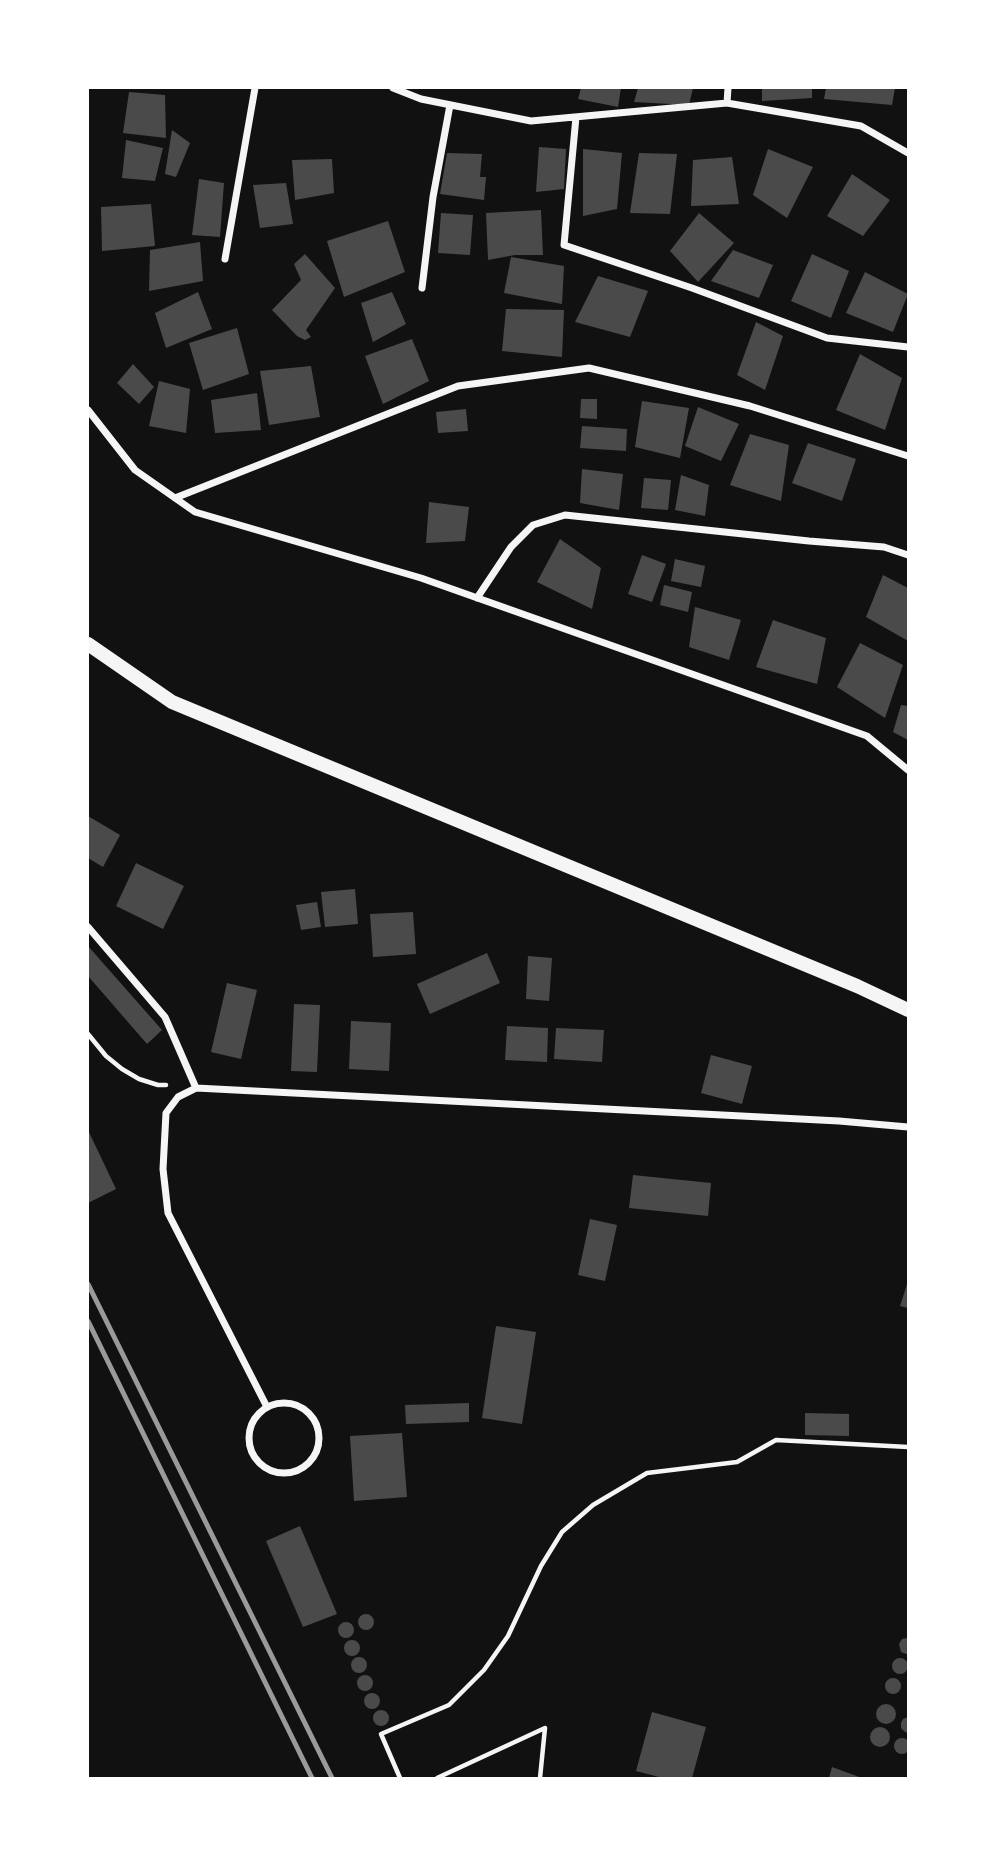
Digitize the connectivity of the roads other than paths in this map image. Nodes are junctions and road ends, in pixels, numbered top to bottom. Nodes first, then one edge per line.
1 (255, 88) edge
2 (393, 88) edge
3 (728, 88) edge
4 (727, 103) junction
5 (450, 105) junction
6 (576, 117) junction
7 (908, 153) edge
8 (225, 259) dead end
9 (422, 288) dead end
10 (908, 346) edge
11 (88, 410) edge
12 (908, 456) edge
13 (175, 498) junction
14 (908, 555) edge
15 (477, 598) junction
16 (88, 643) edge
17 (908, 770) edge
18 (88, 927) edge
19 (908, 1010) edge
20 (196, 1088) junction
21 (908, 1127) edge
22 (267, 1408) junction

1 - 8 street
2 - 5 street
3 - 4 street
4 - 6 street
4 - 7 street
5 - 6 street
5 - 9 street
6 - 10 street
11 - 13 street
12 - 13 street
13 - 15 street
14 - 15 street
15 - 17 street
16 - 19 main road
18 - 20 street
20 - 21 street
20 - 22 street
22 - 22 street

